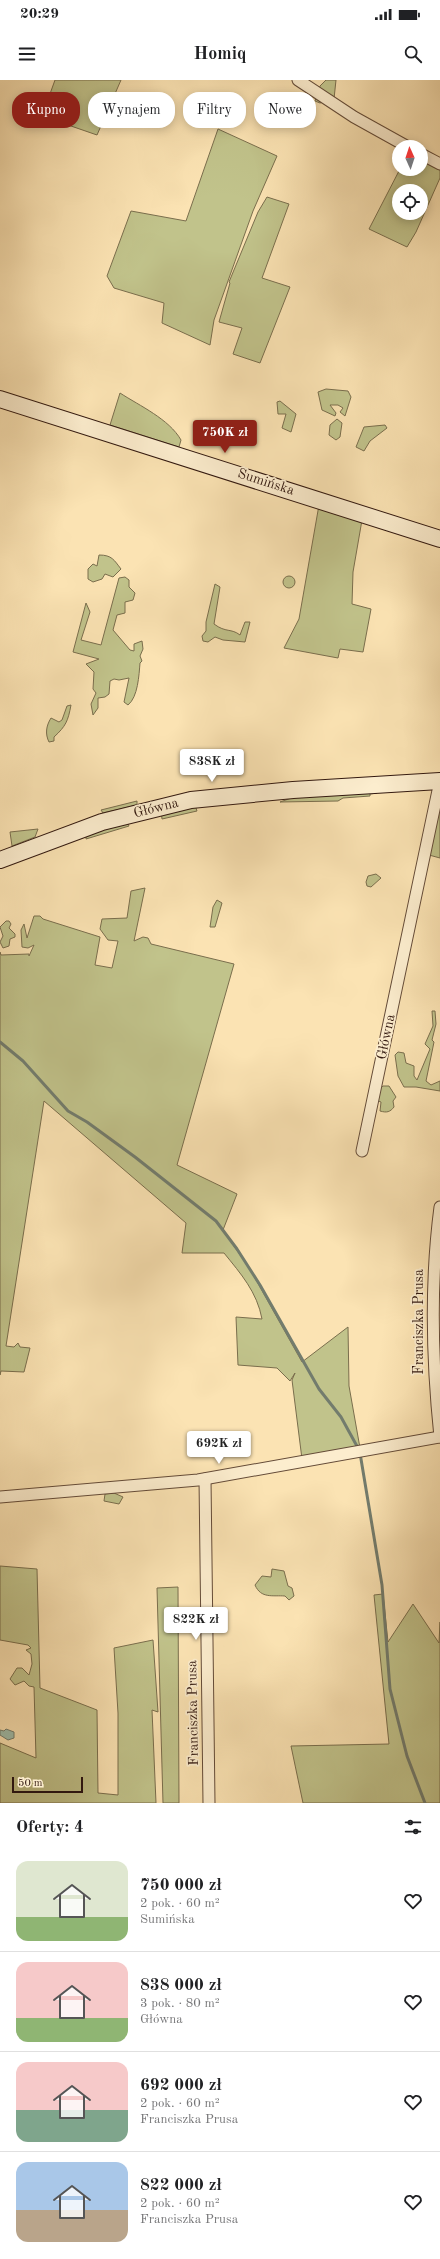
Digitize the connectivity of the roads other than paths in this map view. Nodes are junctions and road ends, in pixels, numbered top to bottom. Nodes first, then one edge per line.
1 (298, 80) edge
2 (395, 140) edge
3 (428, 158) edge
4 (440, 164) edge
5 (0, 399) edge
6 (440, 538) edge
7 (440, 781) edge
8 (0, 860) edge
9 (362, 1151) dead end
10 (440, 1207) edge
11 (440, 1437) edge
12 (205, 1479) junction
13 (0, 1497) edge
14 (209, 1803) edge

1 - 2 street
3 - 4 street
5 - 6 street, Sumińska
7 - 8 street, Główna
7 - 9 street, Główna
10 - 11 street, Franciszka Prusa
11 - 12 street, Franciszka Prusa
12 - 13 street, Franciszka Prusa
12 - 14 street, Franciszka Prusa

